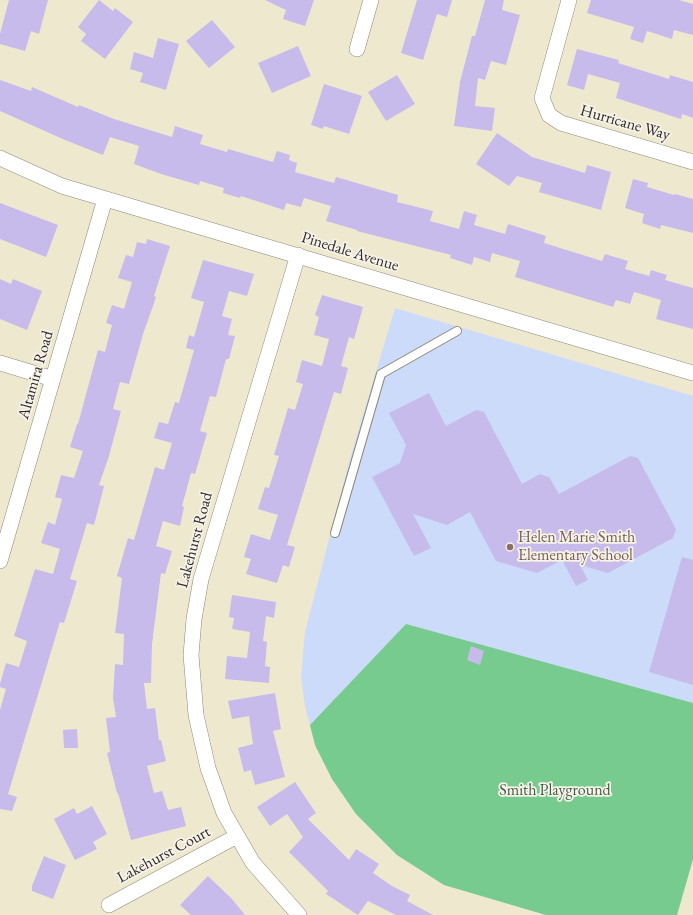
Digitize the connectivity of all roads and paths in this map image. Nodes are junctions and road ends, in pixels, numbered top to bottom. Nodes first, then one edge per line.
1 (371, 0) edge
2 (570, 0) edge
3 (356, 49) dead end
4 (0, 158) edge
5 (693, 162) edge
6 (105, 199) junction
7 (298, 255) junction
8 (457, 331) dead end
9 (0, 363) edge
10 (693, 372) edge
11 (53, 379) junction
12 (336, 533) dead end
13 (0, 561) edge
14 (237, 836) junction
15 (108, 905) dead end
16 (298, 915) edge

1 - 3 street
2 - 5 street, Hurricane Way
4 - 6 street, Pinedale Avenue
6 - 7 street, Pinedale Avenue
6 - 11 street, Altamira Road
7 - 10 street, Pinedale Avenue
7 - 14 street, Lakehurst Road
8 - 12 lane
9 - 11 street
11 - 13 street, Altamira Road
14 - 15 street, Lakehurst Court
14 - 16 street, Lakehurst Road

